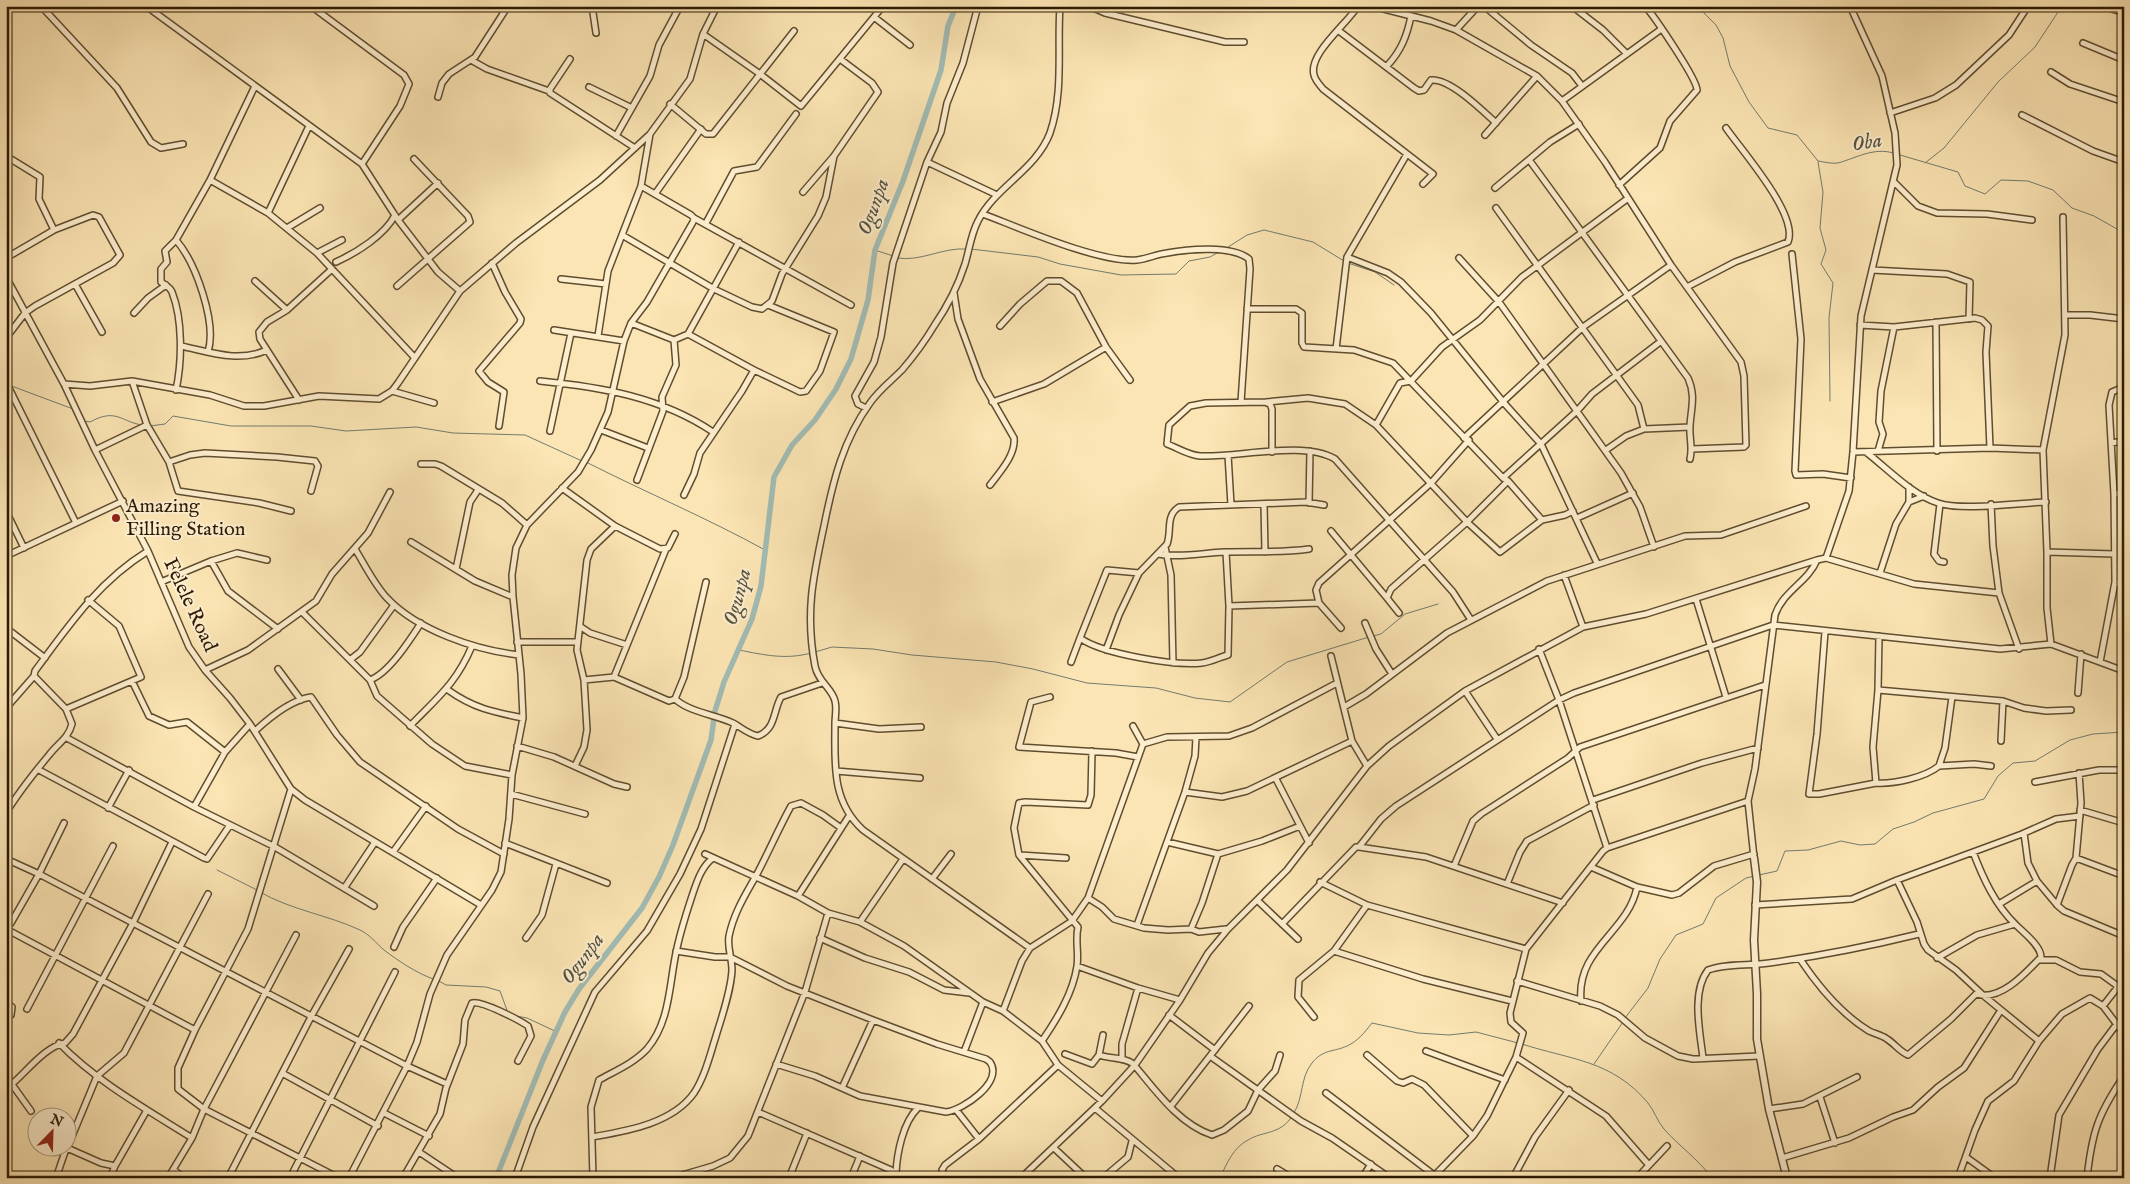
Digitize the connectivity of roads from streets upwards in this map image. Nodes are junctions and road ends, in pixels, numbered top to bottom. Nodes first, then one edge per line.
1 (41, 6) edge
2 (146, 6) edge
3 (311, 6) edge
4 (508, 6) edge
5 (592, 6) edge
6 (680, 6) edge
7 (717, 6) edge
8 (883, 6) edge
9 (978, 6) edge
10 (1060, 6) edge
11 (1089, 6) edge
12 (1358, 6) edge
13 (1372, 6) edge
14 (1478, 6) edge
15 (1484, 6) edge
16 (1572, 6) edge
17 (1645, 6) edge
18 (1850, 6) edge
19 (2028, 6) edge
20 (2112, 9) dead end
21 (2124, 12) edge
22 (1412, 16) junction
23 (874, 17) junction
24 (1456, 30) junction
25 (1660, 30) junction
26 (794, 31) dead end
27 (1339, 32) junction
28 (596, 33) dead end
29 (703, 34) junction
30 (1244, 42) dead end
31 (2083, 43) dead end
32 (910, 45) dead end
33 (1627, 54) junction
34 (570, 59) dead end
35 (840, 59) junction
36 (471, 60) junction
37 (2124, 60) edge
38 (1387, 66) junction
39 (2051, 72) dead end
40 (760, 74) junction
41 (1537, 76) junction
42 (255, 86) junction
43 (589, 86) dead end
44 (1582, 86) junction
45 (549, 91) junction
46 (438, 97) dead end
47 (1562, 101) junction
48 (2124, 102) edge
49 (670, 104) junction
50 (632, 108) junction
51 (1890, 113) junction
52 (796, 114) dead end
53 (2022, 115) dead end
54 (1496, 124) junction
55 (1579, 124) junction
56 (309, 126) junction
57 (1726, 128) dead end
58 (701, 129) junction
59 (650, 134) junction
60 (1485, 135) dead end
61 (616, 136) junction
62 (183, 144) dead end
63 (635, 148) junction
64 (1406, 154) junction
65 (6, 156) edge
66 (834, 156) junction
67 (414, 159) dead end
68 (1530, 161) junction
69 (927, 162) junction
70 (2124, 162) edge
71 (362, 164) junction
72 (210, 180) junction
73 (1894, 182) junction
74 (438, 183) junction
75 (1423, 184) dead end
76 (1619, 185) junction
77 (641, 186) junction
78 (1495, 188) dead end
79 (803, 192) dead end
80 (655, 194) junction
81 (998, 195) junction
82 (1627, 199) junction
83 (320, 208) dead end
84 (1496, 208) dead end
85 (268, 213) junction
86 (982, 214) junction
87 (397, 217) junction
88 (2063, 217) dead end
89 (694, 218) junction
90 (2032, 220) dead end
91 (706, 223) junction
92 (287, 228) junction
93 (54, 230) junction
94 (1581, 232) junction
95 (622, 235) junction
96 (176, 240) junction
97 (342, 240) dead end
98 (739, 242) junction
99 (317, 253) junction
100 (1792, 254) dead end
101 (1347, 257) junction
102 (6, 258) edge
103 (427, 258) junction
104 (1459, 258) dead end
105 (336, 262) dead end
106 (669, 262) junction
107 (492, 263) junction
108 (1671, 265) junction
109 (1538, 266) junction
110 (332, 269) junction
111 (786, 269) junction
112 (1872, 270) junction
113 (6, 277) edge
114 (561, 279) dead end
115 (255, 281) dead end
116 (75, 284) junction
117 (606, 284) junction
118 (166, 285) junction
119 (397, 286) dead end
120 (1687, 287) junction
121 (714, 288) junction
122 (460, 291) junction
123 (954, 292) junction
124 (1628, 296) junction
125 (1499, 302) junction
126 (768, 305) junction
127 (851, 305) dead end
128 (1247, 309) junction
129 (287, 310) junction
130 (25, 312) junction
131 (134, 313) dead end
132 (2065, 315) junction
133 (1969, 319) junction
134 (2124, 319) edge
135 (1936, 322) junction
136 (630, 323) junction
137 (1860, 325) junction
138 (1000, 326) dead end
139 (1583, 327) junction
140 (1894, 327) junction
141 (554, 330) dead end
142 (102, 332) dead end
143 (571, 333) junction
144 (688, 334) junction
145 (598, 336) junction
146 (6, 338) edge
147 (624, 340) junction
148 (674, 340) junction
149 (1452, 340) junction
150 (1660, 342) junction
151 (180, 346) junction
152 (1106, 347) junction
153 (1336, 349) junction
154 (267, 350) junction
155 (208, 352) junction
156 (415, 358) junction
157 (1543, 365) junction
158 (754, 370) junction
159 (1618, 376) junction
160 (1130, 380) dead end
161 (132, 381) junction
162 (1411, 381) junction
163 (6, 382) edge
164 (540, 382) dead end
165 (562, 383) junction
166 (64, 384) junction
167 (2124, 388) edge
168 (176, 390) junction
169 (392, 391) junction
170 (614, 392) junction
171 (299, 400) junction
172 (434, 402) dead end
173 (992, 402) junction
174 (1241, 402) junction
175 (1266, 402) junction
176 (1504, 403) junction
177 (663, 406) junction
178 (866, 408) junction
179 (1577, 411) junction
180 (147, 425) junction
181 (1376, 425) junction
182 (499, 426) dead end
183 (1690, 427) junction
184 (1644, 429) junction
185 (601, 430) junction
186 (550, 431) dead end
187 (713, 432) junction
188 (1466, 439) junction
189 (2124, 441) edge
190 (2111, 443) junction
191 (1541, 444) junction
192 (648, 448) junction
193 (1990, 448) junction
194 (1692, 449) junction
195 (95, 450) junction
196 (1606, 450) junction
197 (2043, 450) junction
198 (1310, 451) junction
199 (1878, 451) junction
200 (1938, 451) junction
201 (1272, 452) junction
202 (1854, 452) junction
203 (1866, 452) junction
204 (1228, 455) junction
205 (1690, 459) dead end
206 (169, 462) junction
207 (420, 464) dead end
208 (1851, 478) junction
209 (637, 480) dead end
210 (1506, 480) junction
211 (1430, 482) junction
212 (990, 485) dead end
213 (1909, 487) junction
214 (562, 488) junction
215 (478, 490) junction
216 (311, 491) dead end
217 (390, 492) dead end
218 (1632, 493) junction
219 (2124, 493) edge
220 (2114, 494) junction
221 (684, 495) dead end
222 (1924, 496) junction
223 (123, 502) junction
224 (1309, 502) junction
225 (1910, 502) junction
226 (2046, 502) junction
227 (1264, 504) junction
228 (1940, 504) junction
229 (1991, 504) junction
230 (1231, 505) junction
231 (1324, 505) dead end
232 (1806, 506) dead end
233 (6, 510) edge
234 (291, 511) dead end
235 (1573, 511) junction
236 (1577, 518) junction
237 (1389, 519) junction
238 (1542, 520) junction
239 (1467, 522) junction
240 (76, 523) junction
241 (528, 525) junction
242 (615, 526) junction
243 (1331, 531) dead end
244 (674, 534) dead end
245 (412, 542) dead end
246 (1166, 547) junction
247 (1654, 547) junction
248 (24, 548) junction
249 (355, 549) junction
250 (666, 549) junction
251 (1309, 549) dead end
252 (148, 551) junction
253 (1226, 552) junction
254 (1265, 552) junction
255 (2047, 552) junction
256 (1350, 553) junction
257 (1158, 554) junction
258 (2114, 554) junction
259 (6, 556) edge
260 (1169, 556) junction
261 (1826, 558) junction
262 (211, 560) junction
263 (268, 560) dead end
264 (1817, 560) junction
265 (1424, 561) junction
266 (1944, 562) dead end
267 (1598, 563) junction
268 (456, 569) junction
269 (1880, 572) junction
270 (1139, 574) junction
271 (1564, 575) junction
272 (161, 582) junction
273 (706, 582) dead end
274 (2115, 582) junction
275 (2124, 584) edge
276 (1999, 593) junction
277 (513, 597) junction
278 (1387, 598) junction
279 (1696, 599) junction
280 (88, 600) junction
281 (1319, 603) junction
282 (394, 605) junction
283 (1229, 606) junction
284 (302, 612) junction
285 (1399, 613) dead end
286 (1471, 620) junction
287 (421, 623) junction
288 (1365, 623) dead end
289 (1773, 625) junction
290 (581, 627) junction
291 (1583, 627) junction
292 (6, 628) edge
293 (1341, 628) dead end
294 (278, 629) junction
295 (1825, 632) junction
296 (1879, 636) junction
297 (1080, 638) junction
298 (517, 642) junction
299 (578, 642) junction
300 (2051, 644) junction
301 (472, 646) junction
302 (627, 646) junction
303 (1710, 647) junction
304 (1539, 649) junction
305 (2019, 649) junction
306 (1106, 650) junction
307 (2081, 654) junction
308 (519, 655) junction
309 (1331, 656) dead end
310 (44, 658) junction
311 (351, 659) junction
312 (1072, 662) dead end
313 (2100, 662) junction
314 (1173, 663) junction
315 (278, 669) dead end
316 (205, 670) junction
317 (2124, 671) edge
318 (1392, 674) junction
319 (34, 676) junction
320 (614, 678) junction
321 (370, 680) junction
322 (584, 680) junction
323 (132, 681) junction
324 (822, 683) junction
325 (1337, 683) junction
326 (1765, 685) junction
327 (448, 690) junction
328 (1878, 690) junction
329 (1465, 691) junction
330 (2078, 693) dead end
331 (1952, 696) junction
332 (1050, 697) dead end
333 (1726, 697) junction
334 (675, 699) junction
335 (8, 700) edge
336 (301, 700) junction
337 (1559, 700) junction
338 (2003, 701) junction
339 (1344, 707) junction
340 (6, 708) edge
341 (66, 709) junction
342 (2071, 710) dead end
343 (522, 718) junction
344 (733, 723) junction
345 (835, 723) junction
346 (250, 724) junction
347 (410, 726) junction
348 (1133, 726) dead end
349 (921, 728) dead end
350 (255, 732) junction
351 (1196, 737) junction
352 (68, 738) junction
353 (1497, 739) junction
354 (1352, 741) junction
355 (2002, 741) dead end
356 (1143, 744) junction
357 (517, 746) junction
358 (1758, 748) junction
359 (1092, 751) junction
360 (1575, 751) junction
361 (225, 752) junction
362 (1138, 757) junction
363 (575, 766) junction
364 (1367, 766) junction
365 (1939, 766) junction
366 (1991, 766) dead end
367 (39, 770) junction
368 (128, 770) junction
369 (2124, 770) edge
370 (836, 771) junction
371 (2079, 773) junction
372 (512, 774) junction
373 (920, 778) dead end
374 (1276, 779) junction
375 (2035, 782) dead end
376 (1876, 783) junction
377 (627, 787) dead end
378 (291, 788) junction
379 (1184, 792) junction
380 (510, 794) junction
381 (1748, 800) junction
382 (1594, 803) junction
383 (426, 806) junction
384 (194, 807) junction
385 (108, 808) junction
386 (6, 813) edge
387 (2080, 813) junction
388 (584, 814) dead end
389 (849, 816) junction
390 (64, 823) dead end
391 (2124, 823) edge
392 (230, 825) junction
393 (1300, 826) junction
394 (841, 828) junction
395 (2024, 833) junction
396 (172, 842) junction
397 (375, 842) junction
398 (1167, 842) junction
399 (505, 843) junction
400 (1309, 843) junction
401 (113, 846) dead end
402 (275, 847) junction
403 (1359, 847) junction
404 (1607, 848) junction
405 (393, 852) junction
406 (1973, 852) junction
407 (504, 854) junction
408 (705, 854) dead end
409 (951, 854) dead end
410 (1218, 854) junction
411 (1019, 855) junction
412 (1754, 856) junction
413 (713, 858) junction
414 (1066, 858) dead end
415 (2076, 858) junction
416 (6, 859) edge
417 (903, 859) junction
418 (556, 864) junction
419 (1454, 866) junction
420 (1591, 867) junction
421 (40, 874) junction
422 (756, 876) junction
423 (2124, 876) edge
424 (437, 878) junction
425 (932, 879) junction
426 (1896, 880) junction
427 (2037, 881) junction
428 (1320, 882) junction
429 (607, 883) dead end
430 (1507, 884) junction
431 (1637, 887) junction
432 (345, 888) junction
433 (208, 894) dead end
434 (798, 896) junction
435 (86, 898) junction
436 (1088, 898) junction
437 (1257, 900) junction
438 (1563, 903) junction
439 (1999, 904) junction
440 (481, 905) junction
441 (1367, 905) junction
442 (1755, 905) junction
443 (2057, 905) junction
444 (374, 906) dead end
445 (828, 913) junction
446 (1072, 921) junction
447 (860, 922) junction
448 (11, 923) dead end
449 (133, 923) junction
450 (1282, 924) junction
451 (2015, 924) junction
452 (1137, 925) junction
453 (1191, 928) junction
454 (1228, 929) junction
455 (7, 930) edge
456 (1919, 934) junction
457 (296, 935) dead end
458 (2124, 936) edge
459 (526, 938) dead end
460 (820, 938) junction
461 (1298, 939) dead end
462 (394, 947) dead end
463 (1030, 948) junction
464 (181, 949) junction
465 (1526, 949) junction
466 (349, 950) dead end
467 (676, 950) junction
468 (1334, 951) junction
469 (55, 957) junction
470 (730, 957) junction
471 (1937, 958) junction
472 (1800, 959) junction
473 (2039, 960) junction
474 (1077, 966) junction
475 (1755, 966) junction
476 (396, 972) dead end
477 (226, 973) junction
478 (2124, 979) edge
479 (101, 981) junction
480 (1517, 981) junction
481 (2119, 987) junction
482 (1138, 988) junction
483 (805, 992) junction
484 (265, 993) junction
485 (973, 994) junction
486 (1984, 996) junction
487 (1180, 1000) junction
488 (1512, 1001) junction
489 (1581, 1001) junction
490 (6, 1002) edge
491 (983, 1002) junction
492 (149, 1004) junction
493 (1249, 1006) dead end
494 (2103, 1006) junction
495 (27, 1009) dead end
496 (1003, 1010) junction
497 (2001, 1010) junction
498 (312, 1015) junction
499 (1169, 1015) junction
500 (1314, 1016) dead end
501 (6, 1018) edge
502 (873, 1020) junction
503 (2116, 1025) junction
504 (194, 1030) junction
505 (2124, 1034) edge
506 (1103, 1035) dead end
507 (359, 1040) junction
508 (1042, 1041) junction
509 (2039, 1041) junction
510 (58, 1043) junction
511 (1215, 1050) junction
512 (1426, 1051) dead end
513 (964, 1052) junction
514 (1065, 1054) dead end
515 (1099, 1055) junction
516 (1280, 1055) dead end
517 (1367, 1055) dead end
518 (1517, 1055) junction
519 (1210, 1056) junction
520 (1759, 1056) junction
521 (1703, 1058) junction
522 (1122, 1059) junction
523 (518, 1061) dead end
524 (776, 1064) junction
525 (1058, 1065) junction
526 (1135, 1065) junction
527 (407, 1066) junction
528 (282, 1073) junction
529 (6, 1076) edge
530 (97, 1076) junction
531 (2124, 1076) edge
532 (1857, 1077) dead end
533 (1505, 1080) junction
534 (12, 1084) junction
535 (447, 1084) junction
536 (842, 1088) junction
537 (1258, 1090) junction
538 (1569, 1090) junction
539 (1326, 1093) dead end
540 (1820, 1097) junction
541 (329, 1100) junction
542 (1102, 1101) junction
543 (1171, 1106) junction
544 (28, 1107) edge
545 (918, 1108) junction
546 (1095, 1108) junction
547 (204, 1109) junction
548 (1770, 1109) junction
549 (147, 1110) junction
550 (957, 1111) junction
551 (758, 1112) junction
552 (384, 1113) junction
553 (78, 1121) edge
554 (378, 1126) junction
555 (808, 1133) junction
556 (252, 1134) junction
557 (429, 1136) junction
558 (1473, 1136) junction
559 (592, 1137) junction
560 (192, 1138) junction
561 (979, 1139) junction
562 (1132, 1141) junction
563 (1835, 1143) junction
564 (1667, 1146) dead end
565 (1054, 1148) junction
566 (78, 1152) edge
567 (419, 1152) junction
568 (64, 1156) edge
569 (860, 1156) junction
570 (1966, 1157) junction
571 (1782, 1158) junction
572 (300, 1159) junction
573 (1371, 1164) junction
574 (1648, 1164) junction
575 (114, 1166) junction
576 (1277, 1169) dead end
577 (174, 1170) junction
578 (692, 1175) edge
579 (897, 1175) edge
580 (455, 1176) dead end
581 (1433, 1176) edge
582 (56, 1178) edge
583 (110, 1178) edge
584 (168, 1178) edge
585 (184, 1178) edge
586 (228, 1178) edge
587 (290, 1178) edge
588 (340, 1178) edge
589 (349, 1178) edge
590 (403, 1178) edge
591 (515, 1178) edge
592 (593, 1178) edge
593 (672, 1178) edge
594 (789, 1178) edge
595 (851, 1178) edge
596 (945, 1178) edge
597 (1021, 1178) edge
598 (1086, 1178) edge
599 (1103, 1178) edge
600 (1179, 1178) edge
601 (1292, 1178) edge
602 (1362, 1178) edge
603 (1390, 1178) edge
604 (1513, 1178) edge
605 (1637, 1178) edge
606 (1787, 1178) edge
607 (1958, 1178) edge
608 (1995, 1178) edge
609 (2050, 1178) edge
610 (2086, 1178) edge

1 - 62 street
2 - 42 street
3 - 71 street
4 - 36 street
5 - 28 street
6 - 50 street
7 - 29 street
8 - 23 street
9 - 69 street
10 - 81 street
11 - 30 street
12 - 27 street
13 - 22 street
14 - 24 street
15 - 44 street
16 - 33 street
17 - 25 street
18 - 51 street
19 - 51 street
20 - 21 street
22 - 24 street
22 - 38 street
23 - 32 street
23 - 35 street
24 - 41 street
25 - 33 street
25 - 76 street
26 - 40 street
27 - 38 street
27 - 64 street
29 - 40 street
29 - 49 street
31 - 37 street
33 - 44 street
34 - 45 street
35 - 40 street
35 - 66 street
36 - 45 street
36 - 46 street
38 - 54 street
39 - 48 street
40 - 58 street
41 - 47 street
41 - 54 street
42 - 56 street
42 - 72 street
43 - 50 street
44 - 47 street
45 - 61 street
47 - 55 street
49 - 58 street
49 - 59 street
50 - 61 street
51 - 73 street
52 - 91 street
53 - 70 street
54 - 60 street
55 - 68 street
55 - 76 street
56 - 71 street
56 - 85 street
57 - 120 street
58 - 80 street
59 - 63 street
59 - 77 street
61 - 63 street
63 - 107 street
64 - 75 street
64 - 101 street
65 - 93 street
66 - 79 street
66 - 111 street
67 - 74 street
68 - 78 street
68 - 94 street
69 - 81 street
69 - 178 street
71 - 87 street
72 - 85 street
72 - 96 street
73 - 90 street
73 - 112 street
74 - 87 street
74 - 103 street
76 - 82 street
77 - 80 street
77 - 95 street
80 - 89 street
81 - 86 street
82 - 94 street
82 - 108 street
83 - 92 street
84 - 109 street
85 - 92 street
86 - 123 street
86 - 128 street
87 - 103 street
87 - 105 street
88 - 132 street
89 - 91 street
89 - 106 street
91 - 98 street
92 - 99 street
93 - 102 street
93 - 116 street
94 - 109 street
94 - 124 street
95 - 106 street
95 - 117 street
96 - 118 street
96 - 155 street
97 - 99 street
98 - 111 street
98 - 121 street
99 - 110 street
100 - 208 street
101 - 149 street
101 - 153 street
103 - 119 street
103 - 122 street
104 - 125 street
106 - 121 street
106 - 136 street
107 - 122 street
107 - 182 street
108 - 120 street
108 - 124 street
109 - 125 street
109 - 139 street
110 - 129 street
110 - 156 street
111 - 126 street
111 - 127 street
112 - 133 street
112 - 137 street
113 - 130 street, Felele Road
114 - 117 street
115 - 129 street
116 - 130 street
116 - 142 street
117 - 145 street
118 - 131 street
118 - 151 street
120 - 194 street
121 - 126 street
121 - 144 street
122 - 156 street
123 - 173 street
123 - 178 street
124 - 139 street
124 - 150 street
125 - 149 street
125 - 157 street
126 - 158 street
128 - 153 street
128 - 174 street
129 - 154 street
130 - 146 street
130 - 166 street, Felele Road
132 - 134 street
132 - 197 street
133 - 135 street
133 - 193 street
135 - 140 street
135 - 200 street
136 - 147 street
136 - 148 street
137 - 140 street
137 - 202 street
138 - 152 street
139 - 157 street
139 - 159 street
140 - 199 street
141 - 143 street
143 - 145 street
143 - 165 street
144 - 148 street
144 - 158 street
145 - 147 street
147 - 170 street
148 - 177 street
149 - 162 street
149 - 176 street
150 - 159 street
150 - 183 street
151 - 155 street
151 - 168 street
152 - 160 street
152 - 173 street
153 - 162 street
154 - 155 street
154 - 171 street
156 - 169 street
157 - 176 street
157 - 179 street
158 - 187 street
159 - 179 street
159 - 184 street
161 - 166 street
161 - 168 street
161 - 180 street
162 - 181 street
162 - 188 street
163 - 240 street
164 - 165 street
165 - 170 street
165 - 186 street
166 - 195 street, Felele Road
167 - 190 street
168 - 171 street
169 - 171 street
169 - 172 street
170 - 177 street
170 - 185 street
173 - 212 street
174 - 175 street
174 - 204 street
175 - 181 street
175 - 201 street
176 - 188 street
176 - 191 street
177 - 187 street
177 - 192 street
178 - 324 street
179 - 191 street
179 - 196 street
180 - 195 street
180 - 206 street
181 - 211 street
183 - 184 street
183 - 194 street
184 - 196 street
185 - 192 street
185 - 214 street
187 - 221 street
188 - 210 street
188 - 211 street
189 - 190 street
190 - 220 street
191 - 210 street
191 - 235 street
192 - 209 street
193 - 197 street
193 - 200 street
194 - 205 street
195 - 223 street, Felele Road
196 - 218 street
197 - 226 street
198 - 201 street
198 - 224 street
198 - 237 street
199 - 200 street
199 - 203 street
201 - 204 street
202 - 203 street
202 - 208 street
203 - 213 street
204 - 230 street
206 - 216 street
206 - 234 street
207 - 215 street
208 - 261 street
210 - 238 street
210 - 239 street
211 - 237 street
211 - 239 street
213 - 222 street
213 - 225 street
214 - 241 street
214 - 242 street
215 - 241 street
215 - 268 street
217 - 249 street
218 - 236 street
218 - 247 street
219 - 220 street
220 - 258 street
222 - 225 street
222 - 228 street
223 - 240 street
223 - 252 street, Felele Road
224 - 227 street
224 - 231 street
225 - 269 street
226 - 229 street
226 - 255 street
227 - 230 street
227 - 254 street
228 - 229 street
228 - 266 street
229 - 276 street
230 - 246 street
232 - 247 street
233 - 248 street
235 - 236 street
235 - 238 street
236 - 267 street
237 - 256 street
237 - 265 street
238 - 239 street
239 - 265 street
240 - 248 street
241 - 277 street
242 - 250 street
242 - 290 street
243 - 256 street
244 - 250 street
245 - 268 street
246 - 257 street
246 - 260 street
247 - 267 street
248 - 259 street
249 - 282 street
249 - 284 street
250 - 302 street
251 - 254 street
252 - 272 street, Felele Road
252 - 280 street
253 - 254 street
253 - 260 street
253 - 283 street
255 - 258 street
255 - 300 street
256 - 278 street
256 - 281 street
257 - 260 street
257 - 270 street
258 - 274 street
260 - 314 street
261 - 264 street
261 - 269 street
262 - 263 street
262 - 272 street
262 - 294 street
264 - 279 street
264 - 289 street
265 - 278 street
265 - 286 street
267 - 271 street
268 - 277 street
269 - 276 street
270 - 297 street
270 - 306 street
271 - 286 street
271 - 291 street
272 - 316 street, Felele Road
273 - 334 street
274 - 275 street
274 - 313 street
276 - 305 street
277 - 298 street
278 - 285 street
279 - 291 street
279 - 303 street
280 - 310 street
280 - 323 street
281 - 283 street
281 - 293 street
282 - 287 street
282 - 311 street
283 - 314 street
284 - 294 street
284 - 311 street
286 - 318 street
287 - 301 street
287 - 321 street
288 - 318 street
289 - 295 street
289 - 303 street
289 - 326 street
290 - 299 street
290 - 302 street
291 - 304 street
292 - 310 street
294 - 316 street
295 - 296 street
295 - 376 street
296 - 305 street
296 - 328 street
297 - 306 street
297 - 312 street
298 - 299 street
298 - 308 street
299 - 322 street
300 - 305 street
300 - 307 street
301 - 308 street
301 - 327 street
302 - 320 street
303 - 333 street
303 - 337 street
304 - 329 street
304 - 337 street
306 - 314 street
307 - 313 street
307 - 330 street
308 - 343 street
309 - 325 street
310 - 319 street
311 - 321 street
313 - 317 street
315 - 336 street
316 - 346 street, Felele Road
318 - 339 street
319 - 335 street
319 - 341 street
320 - 322 street
320 - 334 street
321 - 347 street
322 - 363 street
323 - 341 street
323 - 361 street
324 - 344 street
324 - 345 street
325 - 339 street
325 - 351 street
326 - 333 street
326 - 358 street
327 - 343 street
327 - 347 street
328 - 331 street
328 - 376 street
329 - 353 street
329 - 364 street
331 - 338 street
331 - 365 street
332 - 359 street
333 - 360 street
334 - 344 street
335 - 340 street
336 - 350 street
336 - 383 street
337 - 353 street
337 - 360 street
338 - 342 street
338 - 355 street
339 - 354 street
341 - 352 street
343 - 357 street
344 - 591 street
345 - 349 street
345 - 370 street
346 - 350 street, Felele Road
346 - 361 street
347 - 372 street
348 - 356 street
350 - 378 street, Felele Road
351 - 356 street
351 - 379 street
352 - 367 street
352 - 368 street
353 - 403 street
354 - 364 street
354 - 374 street
356 - 362 street
357 - 363 street
357 - 372 street
358 - 381 street
358 - 382 street
359 - 362 street
359 - 411 street
360 - 382 street
360 - 419 street
361 - 384 street
362 - 436 street
363 - 377 street
364 - 400 street
365 - 366 street
365 - 376 street
367 - 385 street
367 - 386 street
368 - 384 street
368 - 385 street
369 - 371 street
370 - 373 street
370 - 389 street
371 - 375 street
371 - 387 street
372 - 380 street
374 - 379 street
374 - 393 street
378 - 397 street, Felele Road
378 - 402 street
379 - 398 street
380 - 388 street
380 - 399 street
381 - 404 street
381 - 412 street
382 - 404 street
382 - 430 street
383 - 405 street
383 - 407 street
384 - 392 street
385 - 396 street
387 - 391 street
387 - 395 street
387 - 415 street
389 - 394 street
389 - 417 street
390 - 421 street
392 - 396 street
392 - 402 street
393 - 400 street
393 - 410 street
394 - 422 street
394 - 434 street
395 - 406 street
395 - 427 street
396 - 449 street
397 - 405 street, Felele Road
397 - 432 street
398 - 410 street
398 - 452 street
399 - 407 street
399 - 418 street
400 - 437 street
401 - 435 street
402 - 432 street
402 - 477 street
403 - 419 street
403 - 428 street
404 - 420 street
405 - 424 street, Felele Road
406 - 426 street
406 - 439 street
407 - 440 street
408 - 413 street
409 - 425 street
410 - 453 street
411 - 414 street
411 - 446 street
412 - 431 street
412 - 442 street
413 - 422 street
413 - 467 street
415 - 423 street
415 - 443 street
416 - 421 street
417 - 425 street
417 - 447 street
418 - 429 street
418 - 459 street
419 - 430 street
420 - 431 street
420 - 438 street
421 - 435 street
421 - 448 street
422 - 434 street
422 - 470 street
424 - 440 street, Felele Road
424 - 462 street
425 - 463 street
426 - 442 street
426 - 456 street
427 - 439 street
427 - 443 street
428 - 441 street
428 - 450 street
430 - 438 street
431 - 489 street
432 - 444 street
433 - 464 street
434 - 445 street
435 - 449 street
435 - 469 street
436 - 446 street
436 - 452 street
437 - 450 street
437 - 454 street
438 - 465 street
439 - 451 street
440 - 527 street
441 - 465 street
441 - 468 street
442 - 475 street
443 - 458 street
445 - 447 street
445 - 460 street
446 - 463 street
446 - 474 street
447 - 485 street
449 - 464 street
449 - 479 street
450 - 461 street
451 - 471 street
451 - 473 street
452 - 453 street
453 - 454 street
454 - 487 street
455 - 469 street
456 - 471 street
456 - 472 street
457 - 484 street
460 - 483 street
460 - 485 street
463 - 496 street
464 - 477 street
464 - 492 street
465 - 480 street
466 - 498 street
467 - 470 street
467 - 559 street
468 - 488 street
468 - 500 street
469 - 479 street
469 - 495 street
470 - 483 street
470 - 559 street
471 - 486 street
472 - 475 street
472 - 486 street
473 - 481 street
473 - 486 street
474 - 482 street
474 - 508 street
475 - 520 street
475 - 521 street
476 - 507 street
477 - 484 street
477 - 504 street
478 - 481 street
479 - 492 street
479 - 510 street
480 - 488 street
480 - 489 street
481 - 494 street
482 - 487 street
482 - 522 street
483 - 502 street
483 - 524 street
484 - 498 street
484 - 547 street
485 - 491 street
486 - 497 street
487 - 499 street
488 - 518 street
489 - 521 street
490 - 501 street
491 - 496 street
491 - 513 street
492 - 504 street
492 - 530 street
493 - 511 street
494 - 503 street
494 - 509 street
496 - 508 street
497 - 509 street
497 - 563 street
498 - 507 street
498 - 528 street
499 - 511 street
499 - 526 street
502 - 513 street
502 - 536 street
503 - 505 street
503 - 609 street
504 - 547 street
506 - 515 street
507 - 527 street
507 - 541 street
508 - 525 street
509 - 570 street
510 - 530 street
510 - 534 street
511 - 519 street
512 - 533 street
513 - 550 street
514 - 515 street
515 - 522 street
516 - 537 street
517 - 558 street
518 - 533 street
518 - 538 street
519 - 537 street
519 - 543 street
520 - 521 street
520 - 548 street
522 - 526 street
523 - 535 street
524 - 536 street
524 - 551 street
525 - 542 street
525 - 561 street
526 - 542 street
526 - 543 street
527 - 535 street
527 - 552 street
528 - 541 street
528 - 556 street
529 - 534 street
530 - 549 street
530 - 553 street
531 - 610 street
532 - 540 street
533 - 558 street
534 - 544 street
535 - 557 street
536 - 545 street
537 - 543 street
537 - 573 street
538 - 574 street
538 - 604 street
539 - 581 street
540 - 548 street
540 - 563 street
541 - 554 street
541 - 572 street
542 - 546 street
545 - 550 street
545 - 579 street
546 - 562 street
546 - 565 street
547 - 556 street
547 - 560 street
548 - 571 street
549 - 560 street
549 - 575 street
550 - 561 street
551 - 555 street
551 - 578 street
552 - 554 street
552 - 557 street
554 - 589 street
555 - 569 street
555 - 594 street
556 - 572 street
556 - 586 street
557 - 567 street
558 - 581 street
559 - 592 street
560 - 577 street
561 - 596 street
562 - 599 street
562 - 600 street
563 - 571 street
564 - 574 street
565 - 597 street
565 - 598 street
566 - 575 street
567 - 580 street
567 - 590 street
568 - 582 street
569 - 579 street
569 - 595 street
570 - 607 street
570 - 608 street
571 - 606 street
572 - 587 street
572 - 588 street
573 - 602 street
573 - 603 street
574 - 605 street
575 - 583 street
576 - 601 street
577 - 584 street
577 - 585 street
578 - 593 street

